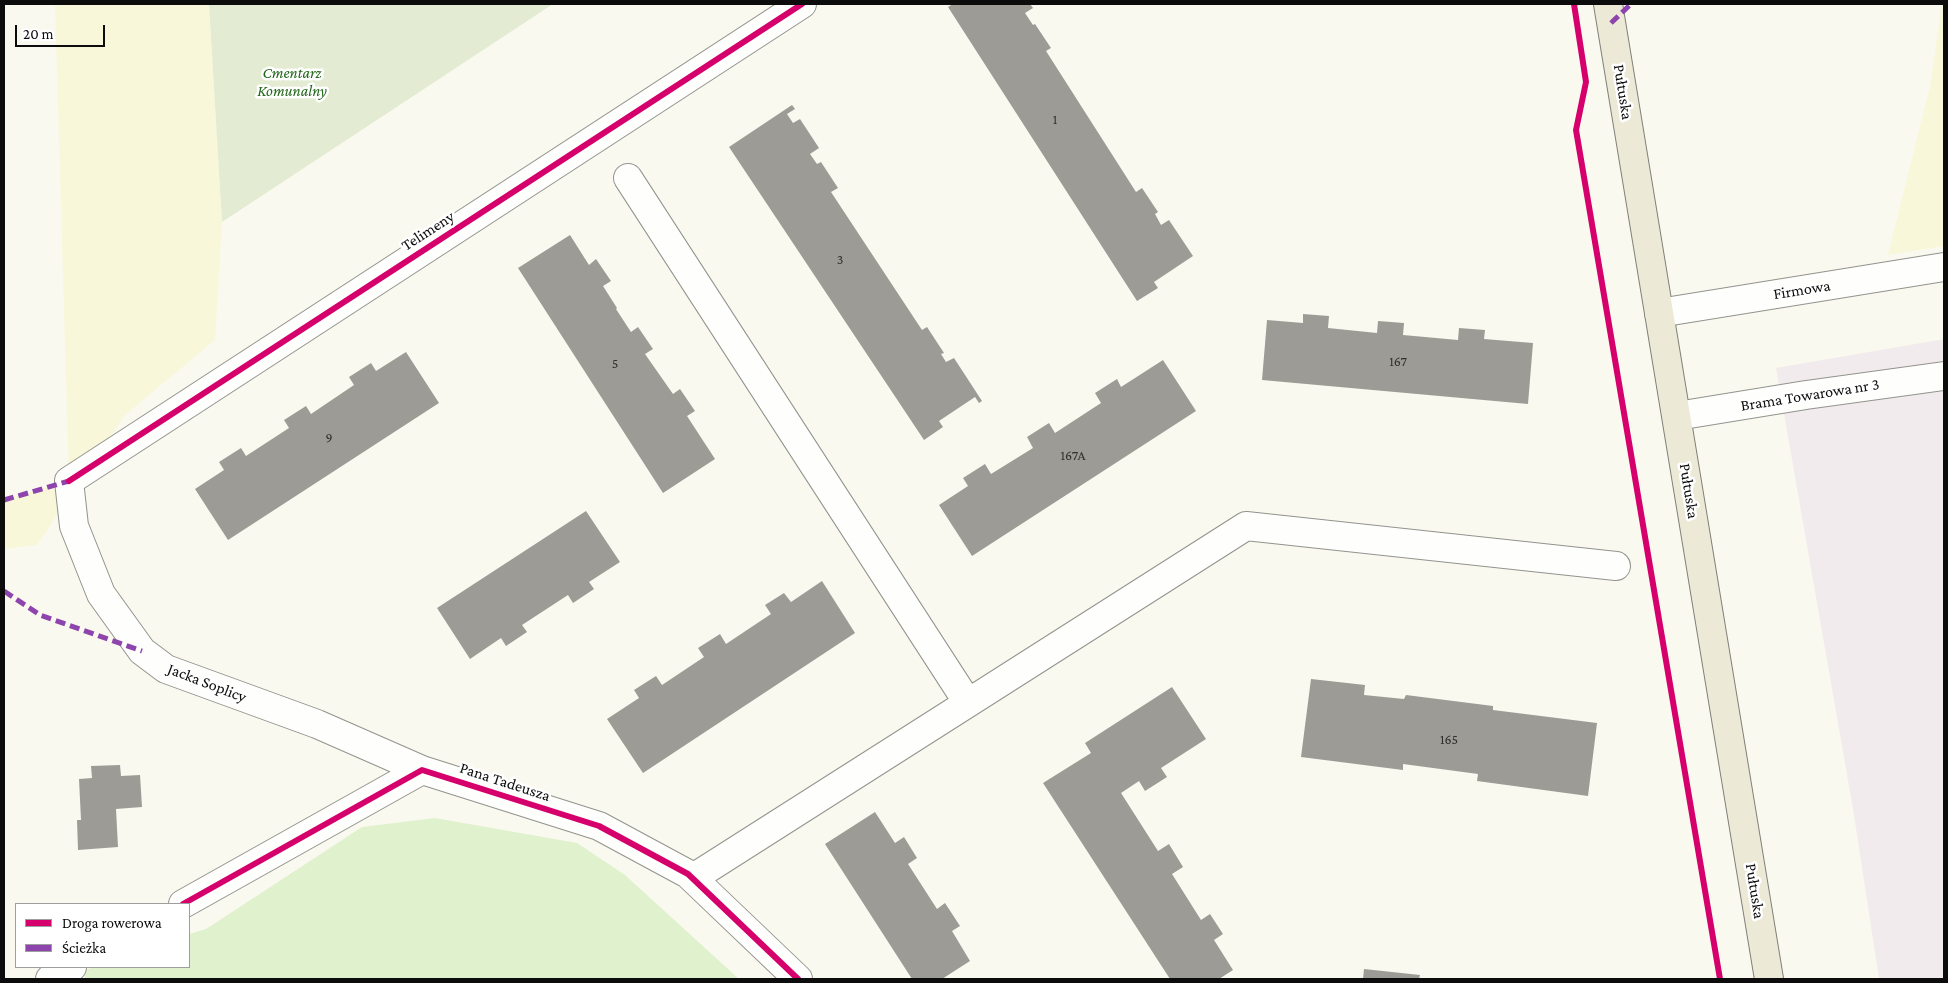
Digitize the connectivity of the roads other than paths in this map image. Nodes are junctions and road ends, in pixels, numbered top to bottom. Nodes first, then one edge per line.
1 (802, 4) edge
2 (1608, 4) edge
3 (628, 178) dead end
4 (1944, 266) edge
5 (1659, 313) junction
6 (1944, 376) edge
7 (1677, 416) junction
8 (69, 481) joint
9 (1616, 566) dead end
10 (968, 703) junction
11 (422, 770) junction
12 (693, 878) junction
13 (185, 903) edge
14 (70, 968) edge
15 (50, 979) edge
16 (798, 979) edge
17 (1769, 979) edge

1 - 8 street, Telimeny
2 - 5 main road, Pułtuska
3 - 10 street
4 - 5 street, Firmowa
5 - 7 main road, Pułtuska
6 - 7 street, Brama Towarowa nr 3
7 - 17 main road, Pułtuska
8 - 11 street, Jacka Soplicy
9 - 10 street
10 - 12 street
11 - 12 street, Pana Tadeusza
11 - 13 street
12 - 16 street, Pana Tadeusza
14 - 15 street

